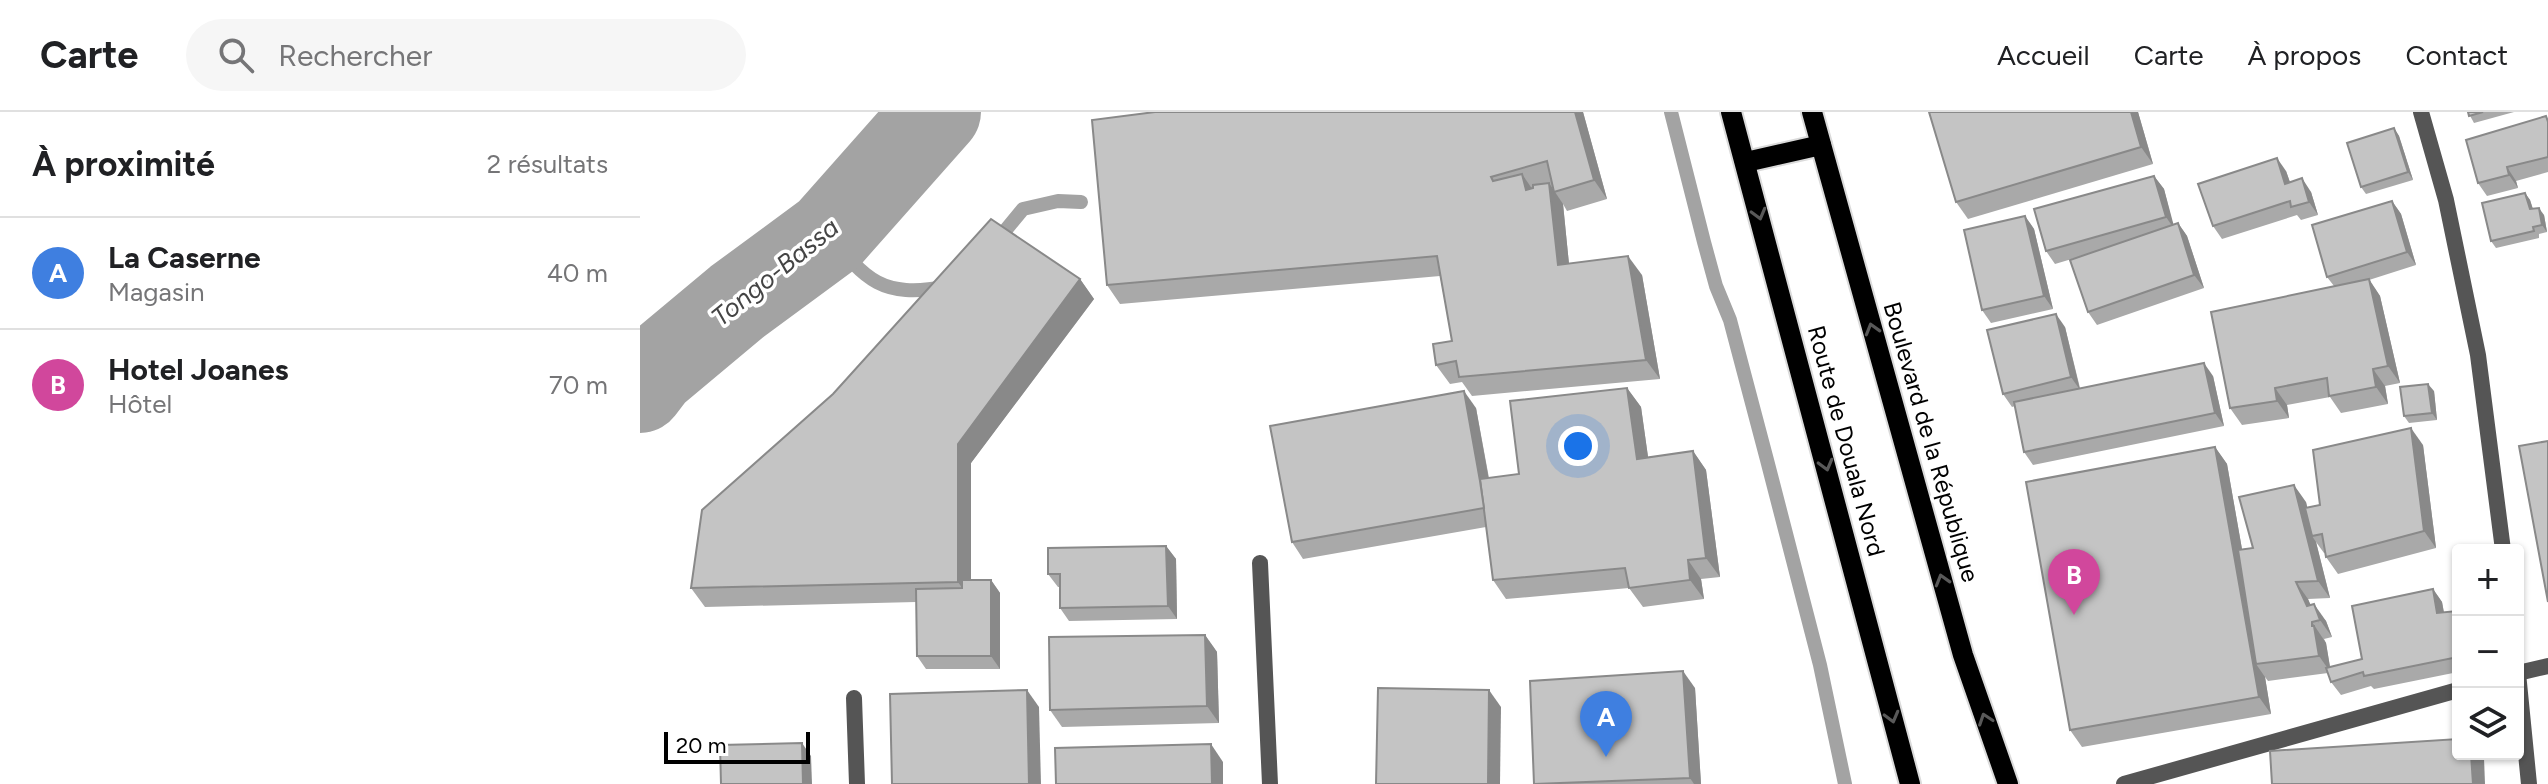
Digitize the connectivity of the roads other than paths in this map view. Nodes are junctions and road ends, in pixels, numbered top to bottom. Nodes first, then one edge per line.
1 (1731, 112) edge
2 (1812, 112) edge
3 (2421, 112) edge
4 (1821, 145) junction
5 (1746, 162) junction
6 (2502, 544) edge
7 (1260, 563) dead end
8 (2548, 666) edge
9 (2524, 672) edge
10 (2519, 688) edge
11 (2452, 692) edge
12 (854, 698) dead end
13 (857, 784) edge
14 (1270, 784) edge
15 (1910, 784) edge
16 (2008, 784) edge
17 (2124, 784) edge
18 (2529, 784) edge

1 - 5 main road, Route de Douala Nord
2 - 4 main road, Boulevard de la République
3 - 6 street
4 - 5 main road
16 -> 4 main road, Boulevard de la République
5 -> 15 main road, Route de Douala Nord
7 - 14 street
8 - 9 street
10 - 18 street
11 - 17 street
12 - 13 street

